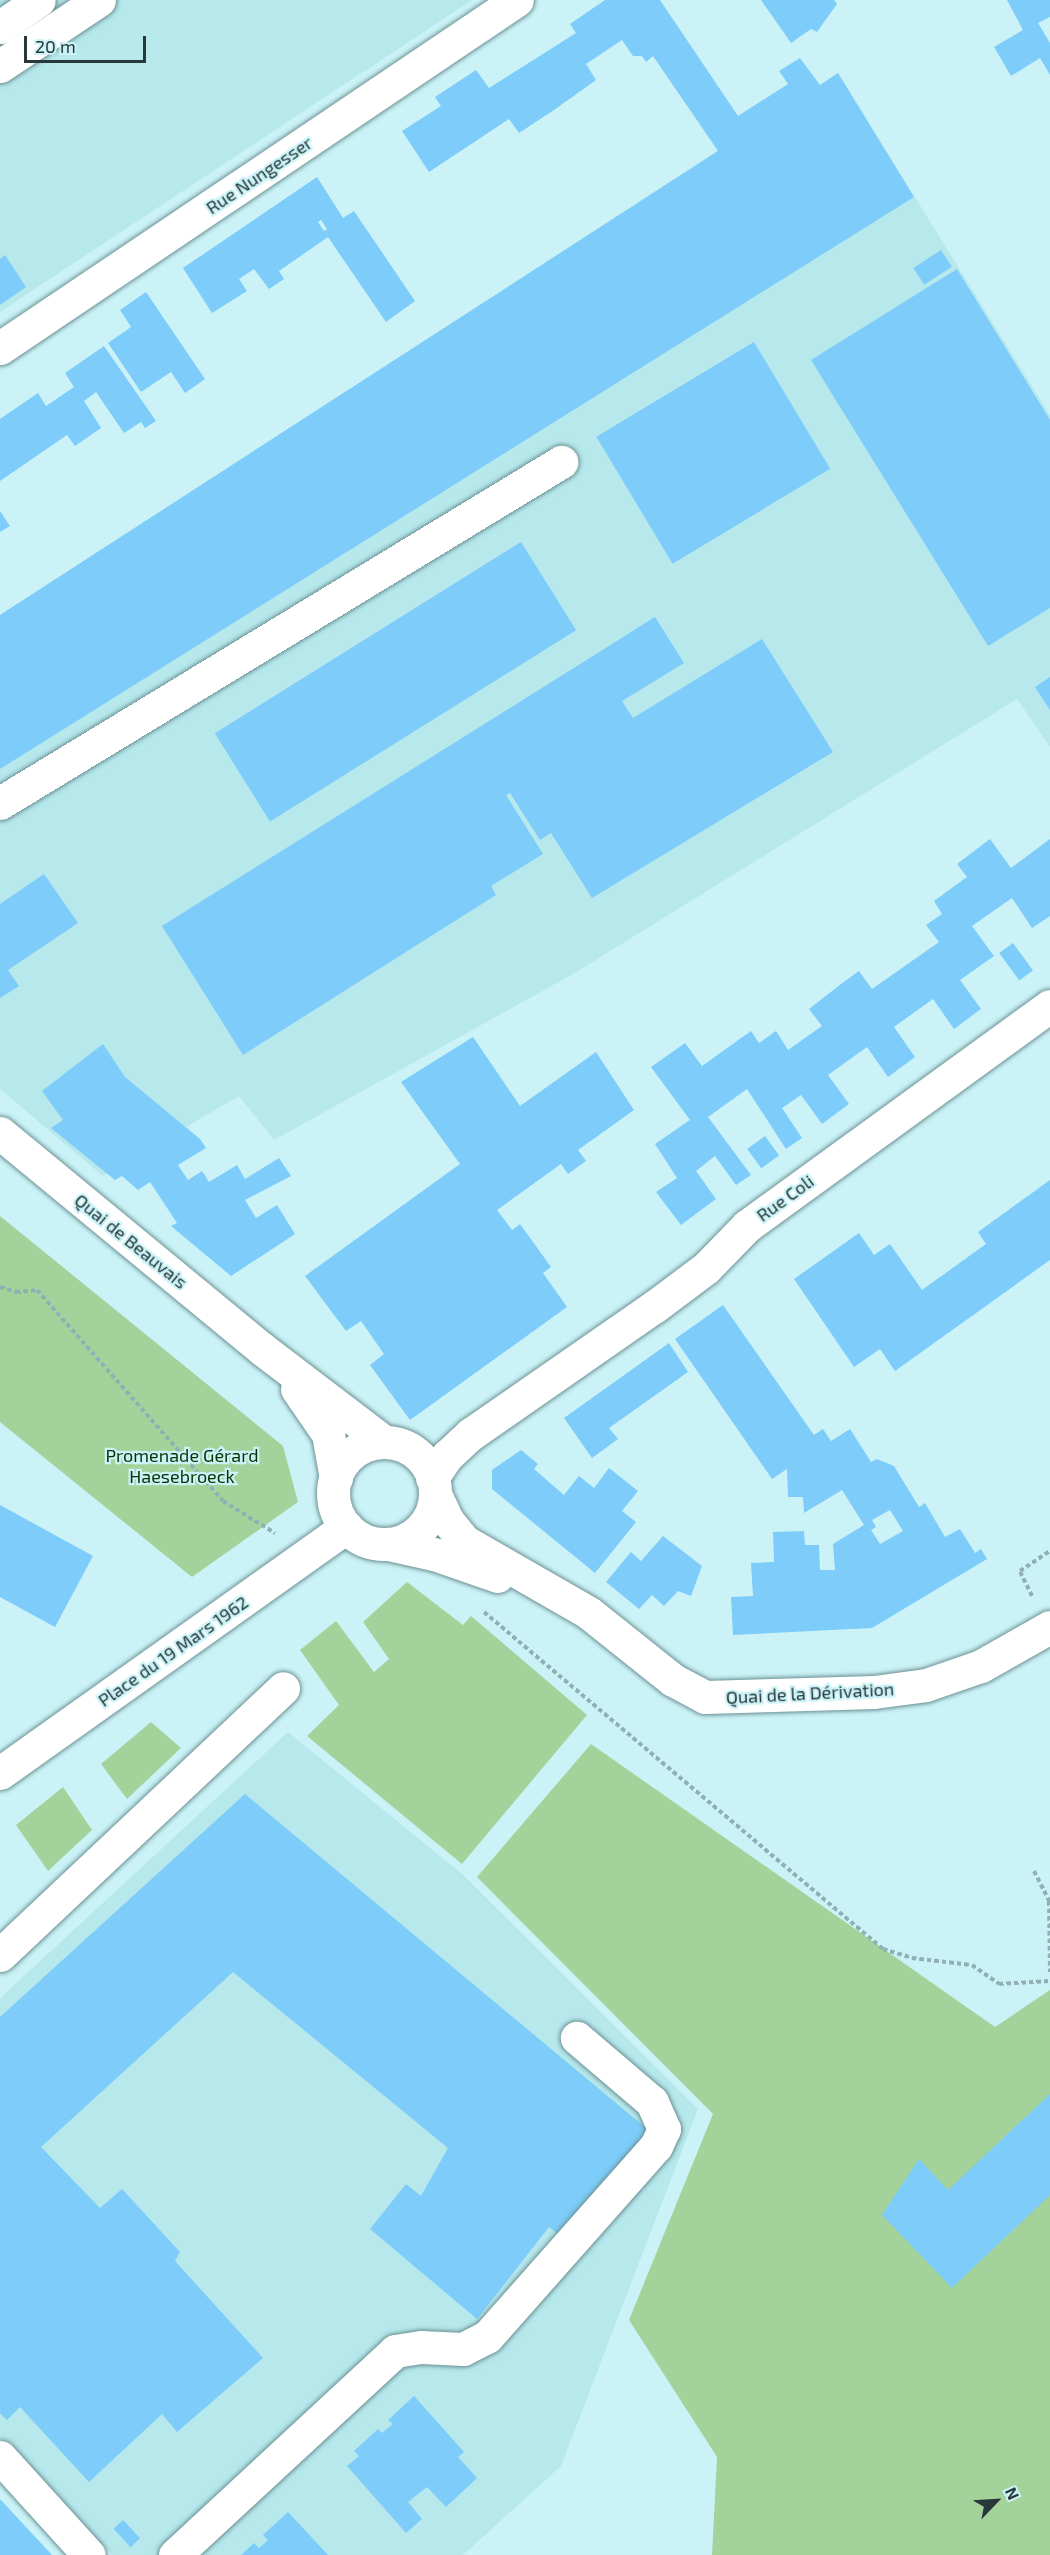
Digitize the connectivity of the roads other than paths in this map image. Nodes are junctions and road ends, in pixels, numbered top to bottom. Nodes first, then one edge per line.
1 (39, 0) edge
2 (99, 0) edge
3 (517, 0) edge
4 (0, 27) edge
5 (0, 66) edge
6 (0, 348) edge
7 (561, 462) dead end
8 (0, 803) edge
9 (1050, 1006) edge
10 (0, 1133) edge
11 (262, 1349) junction
12 (526, 1397) junction
13 (395, 1445) junction
14 (336, 1478) junction
15 (434, 1486) junction
16 (346, 1527) junction
17 (388, 1544) junction
18 (554, 1593) junction
19 (1049, 1628) edge
20 (283, 1688) dead end
21 (0, 1773) edge
22 (0, 1955) edge
23 (577, 2038) dead end
24 (0, 2457) edge
25 (89, 2555) edge
26 (175, 2555) edge

1 - 4 street
2 - 5 street
3 - 6 street, Rue Nungesser
7 - 8 street
9 - 12 street, Rue Coli
10 - 11 street, Quai de Beauvais
11 - 13 street, Quai de Beauvais
11 - 14 street, Quai de Beauvais
12 - 13 street, Rue Coli
12 - 15 street, Rue Coli
13 - 14 street
13 - 15 street
14 - 16 street
15 - 17 street
15 - 18 street, Quai de la Dérivation
16 - 17 street
16 - 21 street, Place du 19 Mars 1962
17 - 18 street, Quai de la Dérivation
18 - 19 street, Quai de la Dérivation
20 - 22 street
23 - 26 street
24 - 25 street

